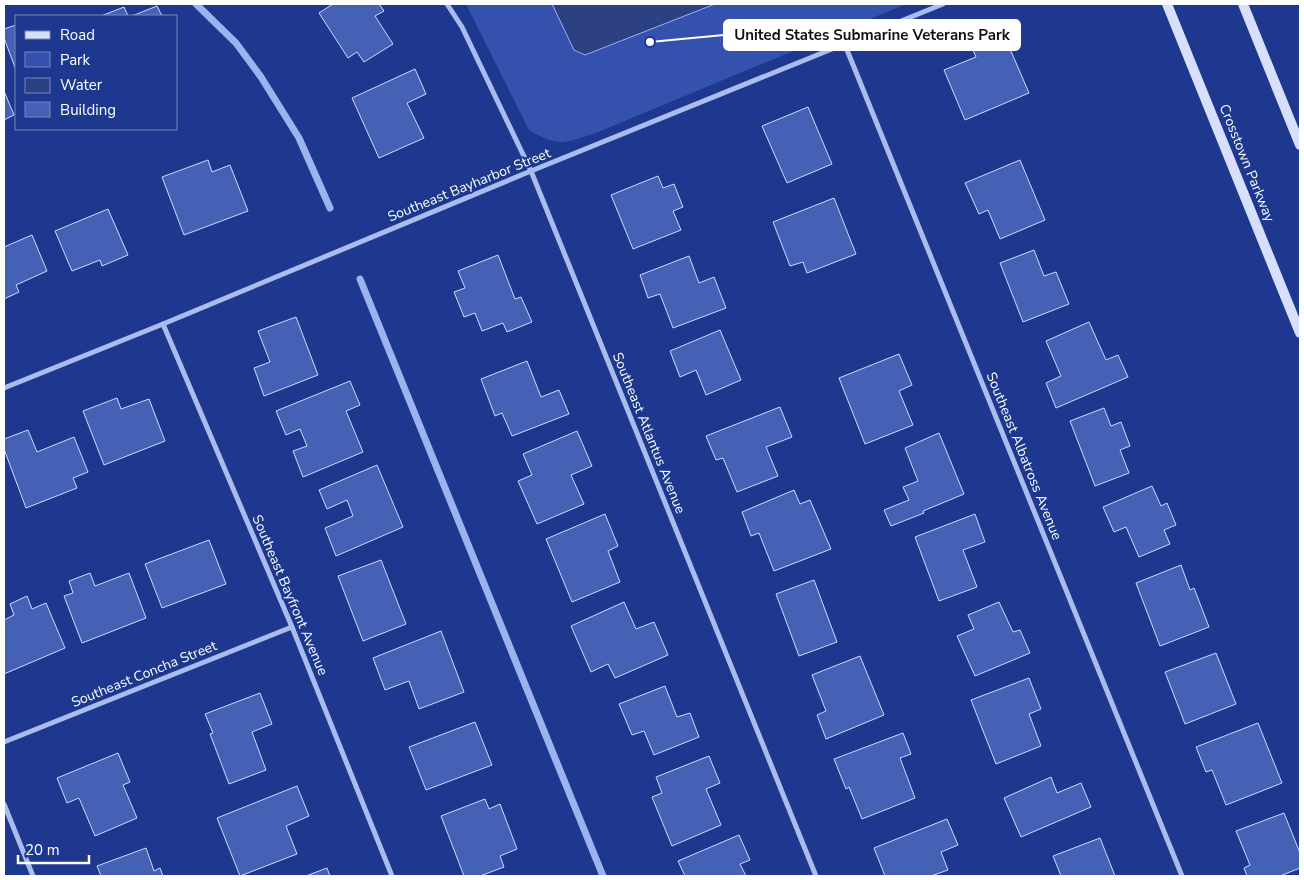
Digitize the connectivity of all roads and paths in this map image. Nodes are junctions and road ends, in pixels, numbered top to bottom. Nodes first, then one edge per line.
1 (447, 4) edge
2 (943, 4) edge
3 (1167, 4) edge
4 (1243, 4) edge
5 (845, 45) junction
6 (1300, 145) edge
7 (531, 172) junction
8 (163, 324) junction
9 (1300, 333) edge
10 (4, 388) edge
11 (292, 627) junction
12 (4, 742) edge
13 (4, 804) edge
14 (33, 876) edge
15 (392, 876) edge
16 (816, 876) edge
17 (1182, 876) edge

1 - 7 street, Southeast Atlantus Avenue
2 - 5 street, Southeast Bayharbor Street
3 - 9 main road, Crosstown Parkway
4 - 6 main road
5 - 7 street, Southeast Bayharbor Street
5 - 17 street, Southeast Albatross Avenue
7 - 8 street, Southeast Bayharbor Street
7 - 16 street, Southeast Atlantus Avenue
8 - 10 street, Southeast Bayharbor Street
8 - 11 street, Southeast Bayfront Avenue
11 - 12 street, Southeast Concha Street
11 - 15 street, Southeast Bayfront Avenue
13 - 14 street

